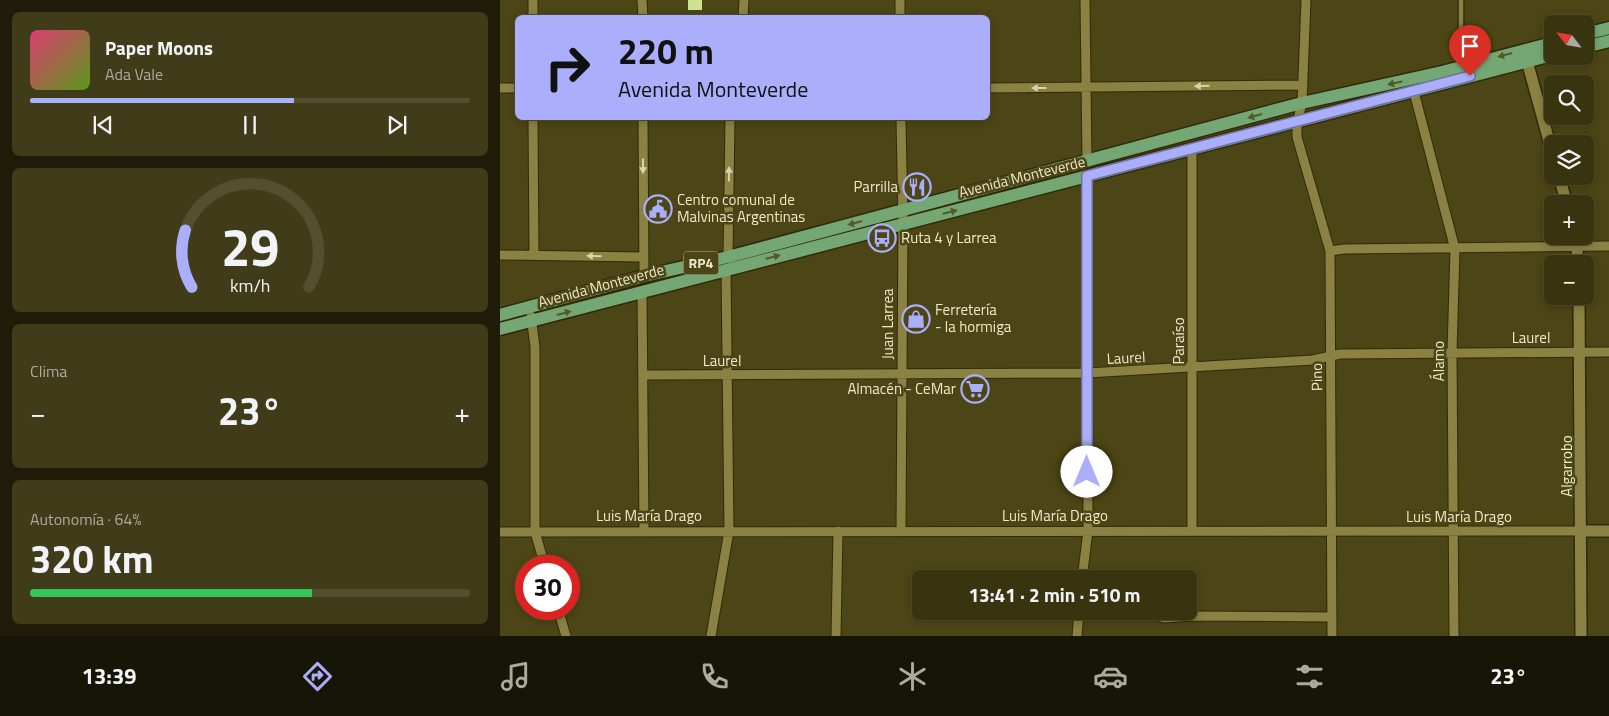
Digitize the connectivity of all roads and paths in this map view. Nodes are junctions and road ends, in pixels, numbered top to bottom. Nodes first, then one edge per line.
1 (533, 0) edge
2 (642, 0) edge
3 (744, 0) edge
4 (900, 0) edge
5 (1085, 0) edge
6 (1306, 0) edge
7 (1461, 0) edge
8 (533, 15) edge
9 (643, 15) edge
10 (743, 15) edge
11 (900, 15) edge
12 (1609, 28) edge
13 (1594, 32) edge
14 (1609, 41) edge
15 (1544, 45) edge
16 (1594, 45) edge
17 (1544, 57) edge
18 (1527, 61) junction
19 (1468, 65) junction
20 (1303, 85) junction
21 (500, 88) edge
22 (515, 88) edge
23 (990, 88) edge
24 (1087, 88) junction
25 (1414, 92) junction
26 (1302, 103) junction
27 (533, 120) edge
28 (643, 120) edge
29 (730, 120) edge
30 (901, 120) edge
31 (1297, 123) junction
32 (1547, 135) edge
33 (1192, 150) junction
34 (1087, 162) junction
35 (1087, 176) junction
36 (902, 211) junction
37 (903, 224) junction
38 (1544, 243) edge
39 (1594, 244) edge
40 (1609, 246) edge
41 (1455, 248) junction
42 (1330, 251) junction
43 (500, 255) edge
44 (534, 255) junction
45 (643, 257) junction
46 (727, 263) junction
47 (644, 276) junction
48 (642, 292) junction
49 (1579, 305) edge
50 (529, 308) junction
51 (500, 315) edge
52 (532, 321) junction
53 (500, 329) edge
54 (1452, 352) junction
55 (1581, 352) junction
56 (1609, 352) edge
57 (1330, 356) junction
58 (1193, 368) junction
59 (1087, 373) junction
60 (729, 374) junction
61 (644, 375) junction
62 (902, 375) junction
63 (901, 530) junction
64 (644, 531) junction
65 (729, 531) junction
66 (838, 531) junction
67 (1088, 531) junction
68 (1192, 531) junction
69 (1332, 531) junction
70 (1582, 531) junction
71 (1609, 531) edge
72 (500, 532) edge
73 (535, 532) junction
74 (1453, 533) junction
75 (542, 555) edge
76 (1083, 570) edge
77 (1197, 616) edge
78 (1332, 617) junction
79 (561, 620) edge
80 (1078, 620) edge
81 (566, 636) edge
82 (711, 636) edge
83 (836, 636) edge
84 (1077, 636) edge
85 (1332, 636) edge
86 (1454, 636) edge
87 (1581, 636) edge

1 - 8 street
2 - 9 street
3 - 10 street
4 - 11 street
5 - 24 street
6 - 20 street
7 - 19 lane
12 - 13 main road
14 - 16 main road
15 -> 19 main road, Avenida Monteverde / RP4
17 - 18 main road, Avenida Monteverde / RP4
18 - 25 main road, Avenida Monteverde / RP4
18 - 32 street
19 -> 26 main road, Avenida Monteverde / RP4
20 -> 24 street
20 - 26 street
21 - 22 street
24 -> 23 street
24 - 34 street
25 - 31 main road, Avenida Monteverde / RP4
25 - 41 street, Álamo
26 - 31 street
26 -> 34 main road, Avenida Monteverde / RP4
27 - 44 street
28 -> 45 street
46 -> 29 street
30 - 36 street, Juan Larrea
31 - 33 main road, Avenida Monteverde / RP4
31 - 42 street, Pino
33 - 35 main road, Avenida Monteverde / RP4
33 - 58 street, Paraíso
34 - 36 main road, Avenida Monteverde / RP4
37 -> 35 main road, Avenida Monteverde / RP4
35 - 59 street
36 - 37 street, Juan Larrea
36 -> 46 main road, Avenida Monteverde / RP4
46 -> 37 main road, Avenida Monteverde / RP4
37 - 62 street, Juan Larrea
38 - 41 street
39 - 40 street
41 - 42 street
41 - 54 street, Álamo
42 - 57 street, Pino
43 - 44 street
45 -> 44 street
45 - 47 street
46 - 47 main road, Avenida Monteverde / RP4
46 - 48 main road, Avenida Monteverde / RP4
46 - 60 street
47 - 50 main road, Avenida Monteverde / RP4
52 -> 48 main road, Avenida Monteverde / RP4
48 - 61 street
49 - 55 street, Algarrobo
50 - 51 main road, Avenida Monteverde / RP4
50 - 52 street
52 - 53 main road, Avenida Monteverde / RP4
52 - 73 street
54 - 55 street, Laurel
54 - 57 street, Laurel
54 - 74 street, Álamo
55 - 56 street, Laurel
55 - 70 street, Algarrobo
57 - 58 street, Laurel
57 - 69 street, Pino
58 - 59 street, Laurel
58 - 68 street, Paraíso
59 - 62 street, Laurel
59 - 67 street
60 - 61 street, Laurel
60 - 62 street, Laurel
60 - 65 street
61 - 64 street
62 - 63 street, Juan Larrea
63 - 66 street, Luis María Drago
63 - 67 street, Luis María Drago
64 - 65 street, Luis María Drago
64 - 73 street, Luis María Drago
65 - 66 street, Luis María Drago
65 - 82 street
66 - 83 street
67 - 68 street, Luis María Drago
67 - 76 street
68 - 69 street, Luis María Drago
69 - 74 street, Luis María Drago
69 - 78 street, Pino
70 - 71 street, Luis María Drago
70 - 74 street, Luis María Drago
70 - 87 street, Algarrobo
72 - 73 street, Luis María Drago
73 - 75 street
74 - 86 street, Álamo
77 - 78 street
78 - 85 street, Pino
79 - 81 street
80 - 84 street

